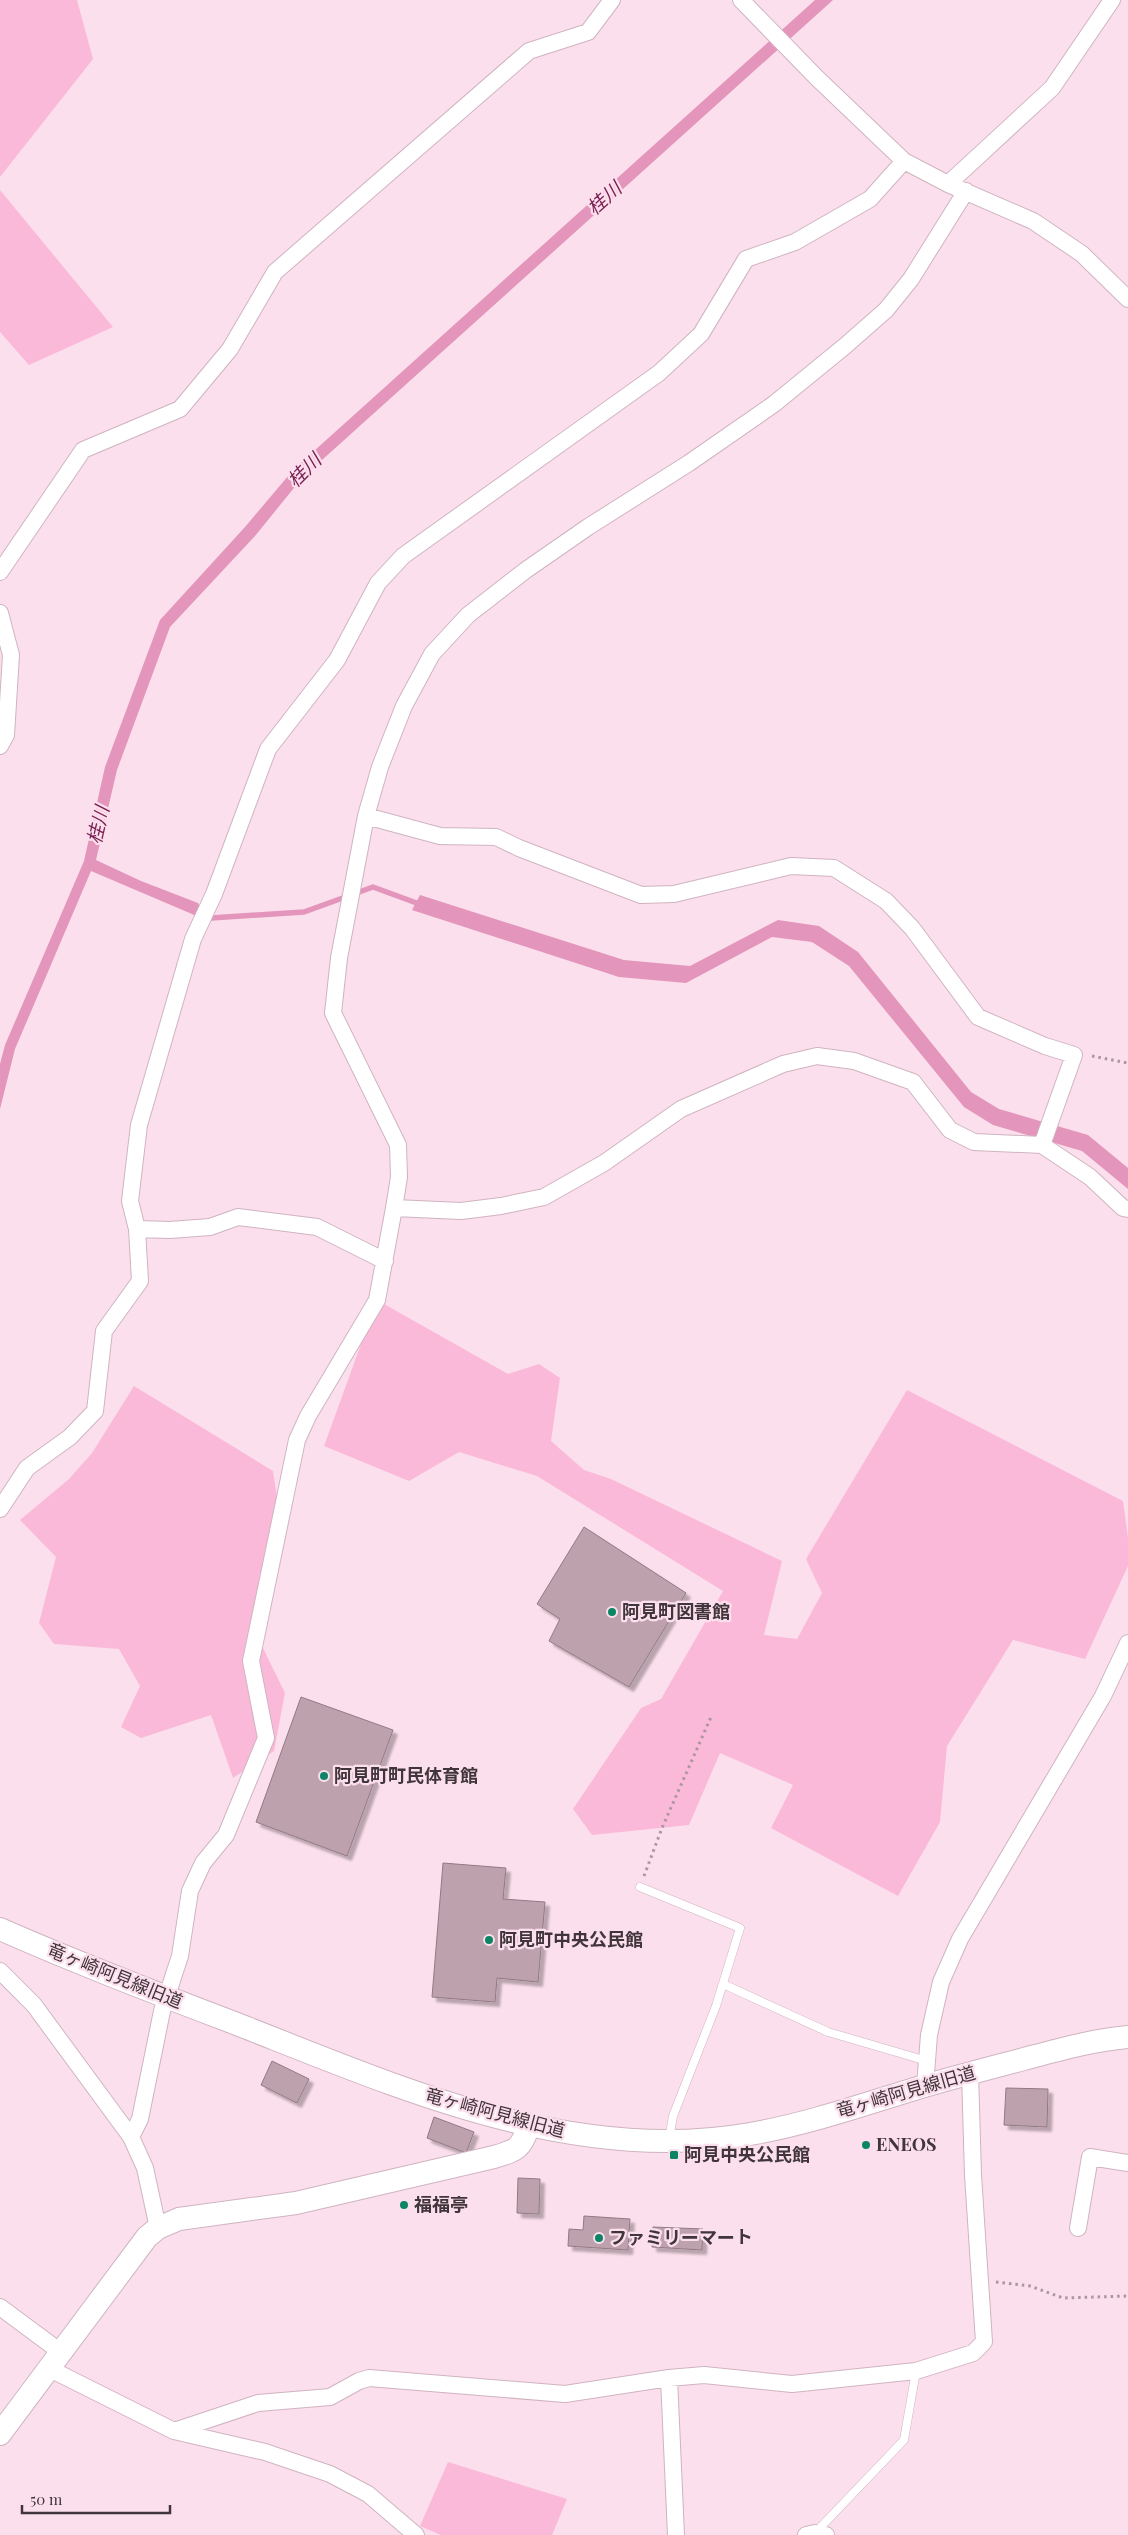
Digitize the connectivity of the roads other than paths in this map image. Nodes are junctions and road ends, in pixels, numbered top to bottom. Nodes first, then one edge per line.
1 (612, 0) edge
2 (741, 0) edge
3 (1112, 0) edge
4 (904, 161) junction
5 (948, 184) junction
6 (966, 191) junction
7 (1127, 295) edge
8 (0, 572) edge
9 (0, 613) edge
10 (0, 746) edge
11 (366, 816) junction
12 (1042, 1145) junction
13 (394, 1208) junction
14 (1128, 1209) edge
15 (137, 1229) junction
16 (385, 1261) junction
17 (0, 1509) edge
18 (1128, 1643) edge
19 (640, 1887) road end
20 (0, 1929) edge
21 (0, 1971) edge
22 (723, 1984) junction
23 (166, 1997) junction
24 (1128, 2037) edge
25 (927, 2061) junction
26 (970, 2073) junction
27 (925, 2086) junction
28 (528, 2126) junction
29 (131, 2137) junction
30 (668, 2141) junction
31 (1128, 2163) edge
32 (158, 2228) junction
33 (1078, 2228) dead end
34 (0, 2307) edge
35 (56, 2361) junction
36 (916, 2371) junction
37 (668, 2378) junction
38 (174, 2431) junction
39 (0, 2434) edge
40 (816, 2534) edge
41 (416, 2535) edge
42 (676, 2535) edge

1 - 8 street
2 - 4 street
3 - 5 street
4 - 5 street
4 - 15 street
5 - 6 street
6 - 7 street
6 - 11 street
9 - 10 street
11 - 12 street
11 - 13 street
12 - 13 street
12 - 14 street
13 - 16 street
15 - 16 street
15 - 17 street
16 - 23 street
18 - 25 street
19 - 22 lane
20 - 23 street, 竜ヶ崎阿見線旧道
21 - 29 street
22 - 25 lane
22 - 30 lane
23 - 28 street, 竜ヶ崎阿見線旧道
23 - 29 street
24 - 26 street, 竜ヶ崎阿見線旧道
25 - 27 street
26 - 27 street, 竜ヶ崎阿見線旧道
26 - 36 street
27 - 30 street, 竜ヶ崎阿見線旧道
28 - 30 street, 竜ヶ崎阿見線旧道
28 - 32 street
29 - 32 street
31 - 33 street
32 - 35 street
34 - 35 street
35 - 38 street
35 - 39 street
36 - 37 street
36 - 40 lane
37 - 38 street
37 - 42 street
38 - 41 street

